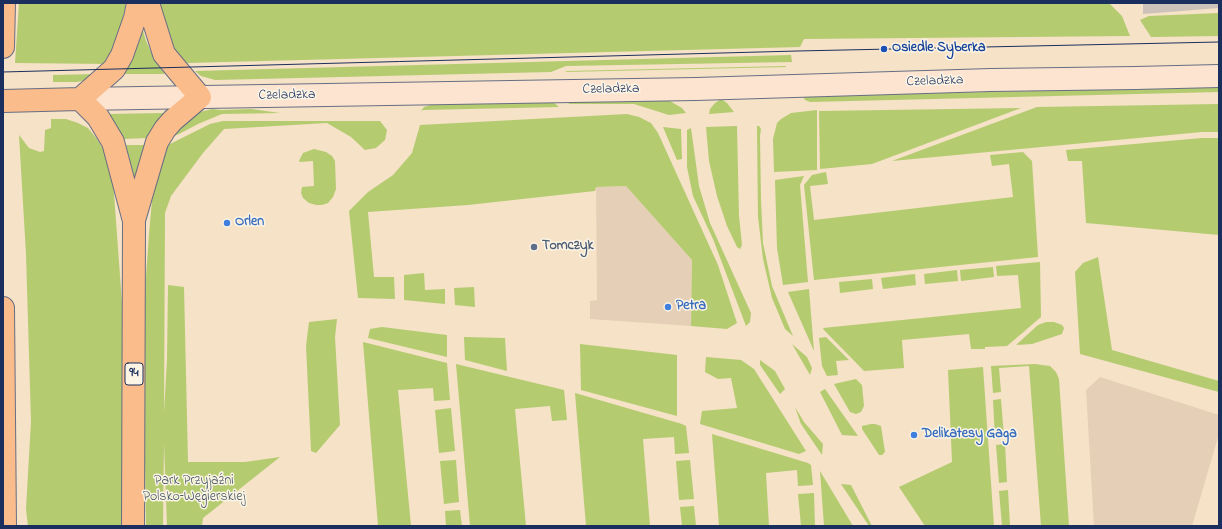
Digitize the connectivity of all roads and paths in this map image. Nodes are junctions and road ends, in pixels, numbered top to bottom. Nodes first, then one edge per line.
1 (4, 3) edge
2 (138, 3) edge
3 (148, 3) edge
4 (3, 47) edge
5 (1219, 76) edge
6 (200, 97) junction
7 (73, 99) junction
8 (3, 101) edge
9 (134, 221) junction
10 (3, 308) edge
11 (6, 489) junction
12 (5, 526) edge
13 (19, 526) edge
14 (133, 526) edge

1 - 4 main road
2 - 7 main road
3 - 6 main road
5 - 6 main road, Czeladzka
6 - 7 main road, Czeladzka
6 - 9 main road, 94
7 - 8 main road, Czeladzka
7 - 9 main road, 94
9 - 14 main road, 94
10 - 11 main road
11 - 12 main road
11 - 13 main road

